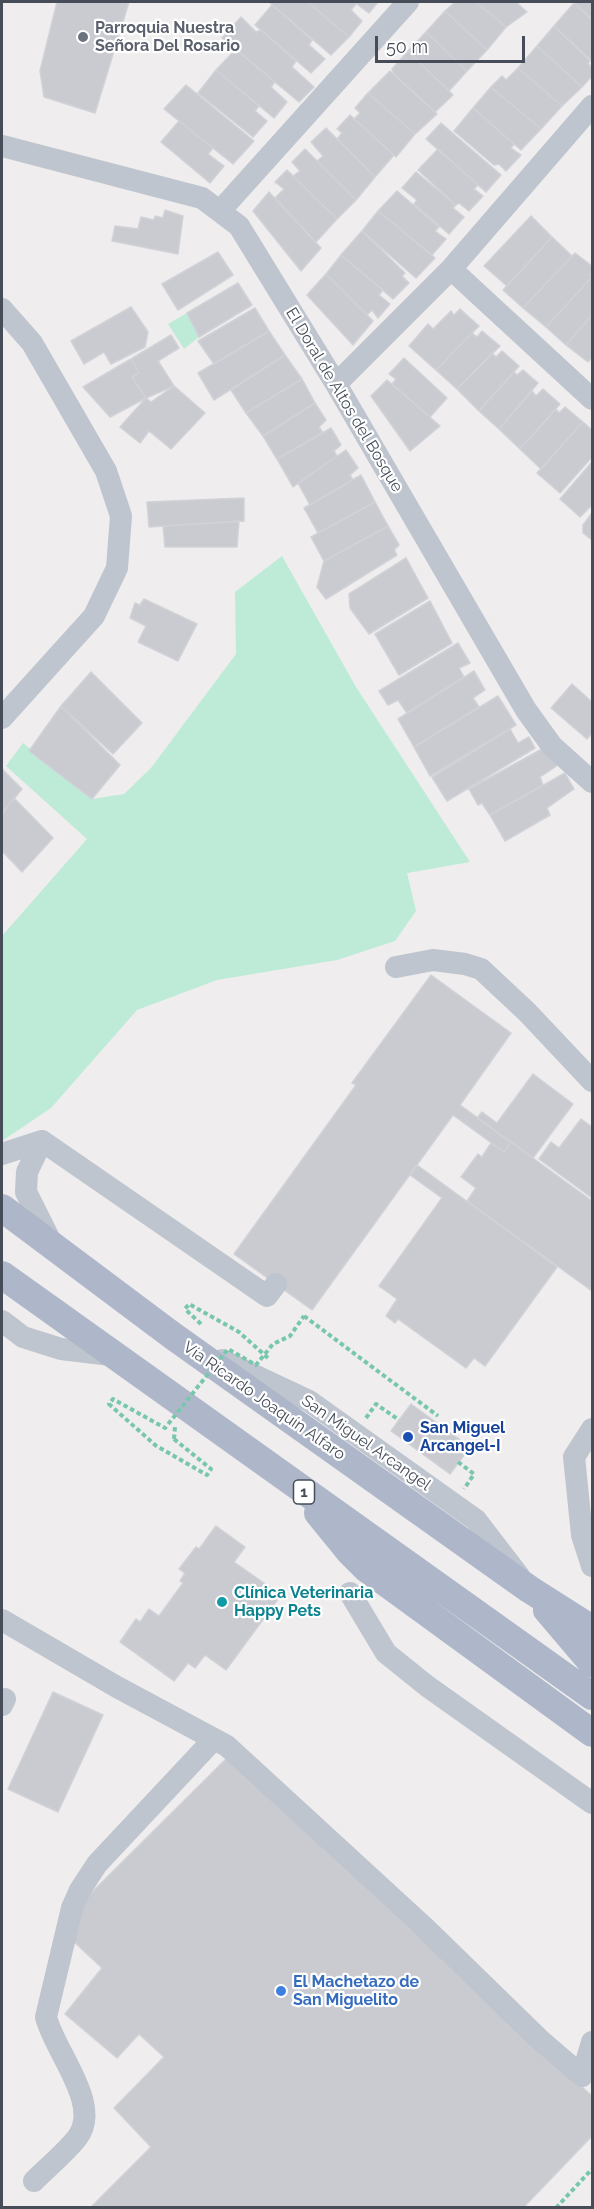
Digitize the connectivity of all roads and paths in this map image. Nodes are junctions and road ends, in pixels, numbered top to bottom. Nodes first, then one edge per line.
1 (408, 2) edge
2 (592, 106) edge
3 (2, 146) edge
4 (220, 211) junction
5 (451, 269) junction
6 (2, 309) edge
7 (336, 384) junction
8 (592, 399) edge
9 (2, 718) edge
10 (592, 782) edge
11 (396, 967) dead end
12 (592, 1081) edge
13 (42, 1141) junction
14 (2, 1155) edge
15 (2, 1208) edge
16 (52, 1245) junction
17 (2, 1275) edge
18 (276, 1284) dead end
19 (2, 1321) edge
20 (202, 1325) dead end
21 (173, 1336) junction
22 (219, 1341) dead end
23 (228, 1349) junction
24 (111, 1355) junction
25 (274, 1365) dead end
26 (438, 1416) dead end
27 (399, 1420) dead end
28 (592, 1429) edge
29 (355, 1433) junction
30 (174, 1439) dead end
31 (458, 1462) dead end
32 (298, 1488) junction
33 (453, 1504) junction
34 (592, 1566) edge
35 (529, 1589) junction
36 (350, 1593) dead end
37 (2, 1620) edge
38 (592, 1629) edge
39 (592, 1663) edge
40 (592, 1696) edge
41 (592, 1733) edge
42 (214, 1739) junction
43 (592, 1803) edge
44 (592, 2042) edge
45 (592, 2169) edge
46 (34, 2181) dead end
47 (556, 2208) edge

1 - 4 street
2 - 5 street
3 - 4 street, El Doral de Altos del Bosque
4 - 7 street, El Doral de Altos del Bosque
5 - 7 street
5 - 8 street
6 - 9 street
7 - 10 street, El Doral de Altos del Bosque
11 - 12 street
13 - 14 street
13 - 16 street
13 - 18 street
15 - 16 main road, Vía Ricardo Joaquín Alfaro
16 - 21 main road, Vía Ricardo Joaquín Alfaro
17 - 24 main road, 1
19 - 24 street
20 - 25 path
21 - 29 street, San Miguel Arcangel
21 - 35 main road, Vía Ricardo Joaquín Alfaro
22 - 23 path
23 - 26 path, bridge
23 - 30 path, bridge
24 - 32 main road, 1
27 - 29 path
28 - 34 street
29 - 33 street, San Miguel Arcangel
31 - 33 path
32 - 40 main road, 1
32 - 41 main road
33 - 35 street, San Miguel Arcangel
35 - 38 main road
35 - 39 main road
36 - 43 street
37 - 42 street
42 - 44 street
42 - 46 street
45 - 47 path

